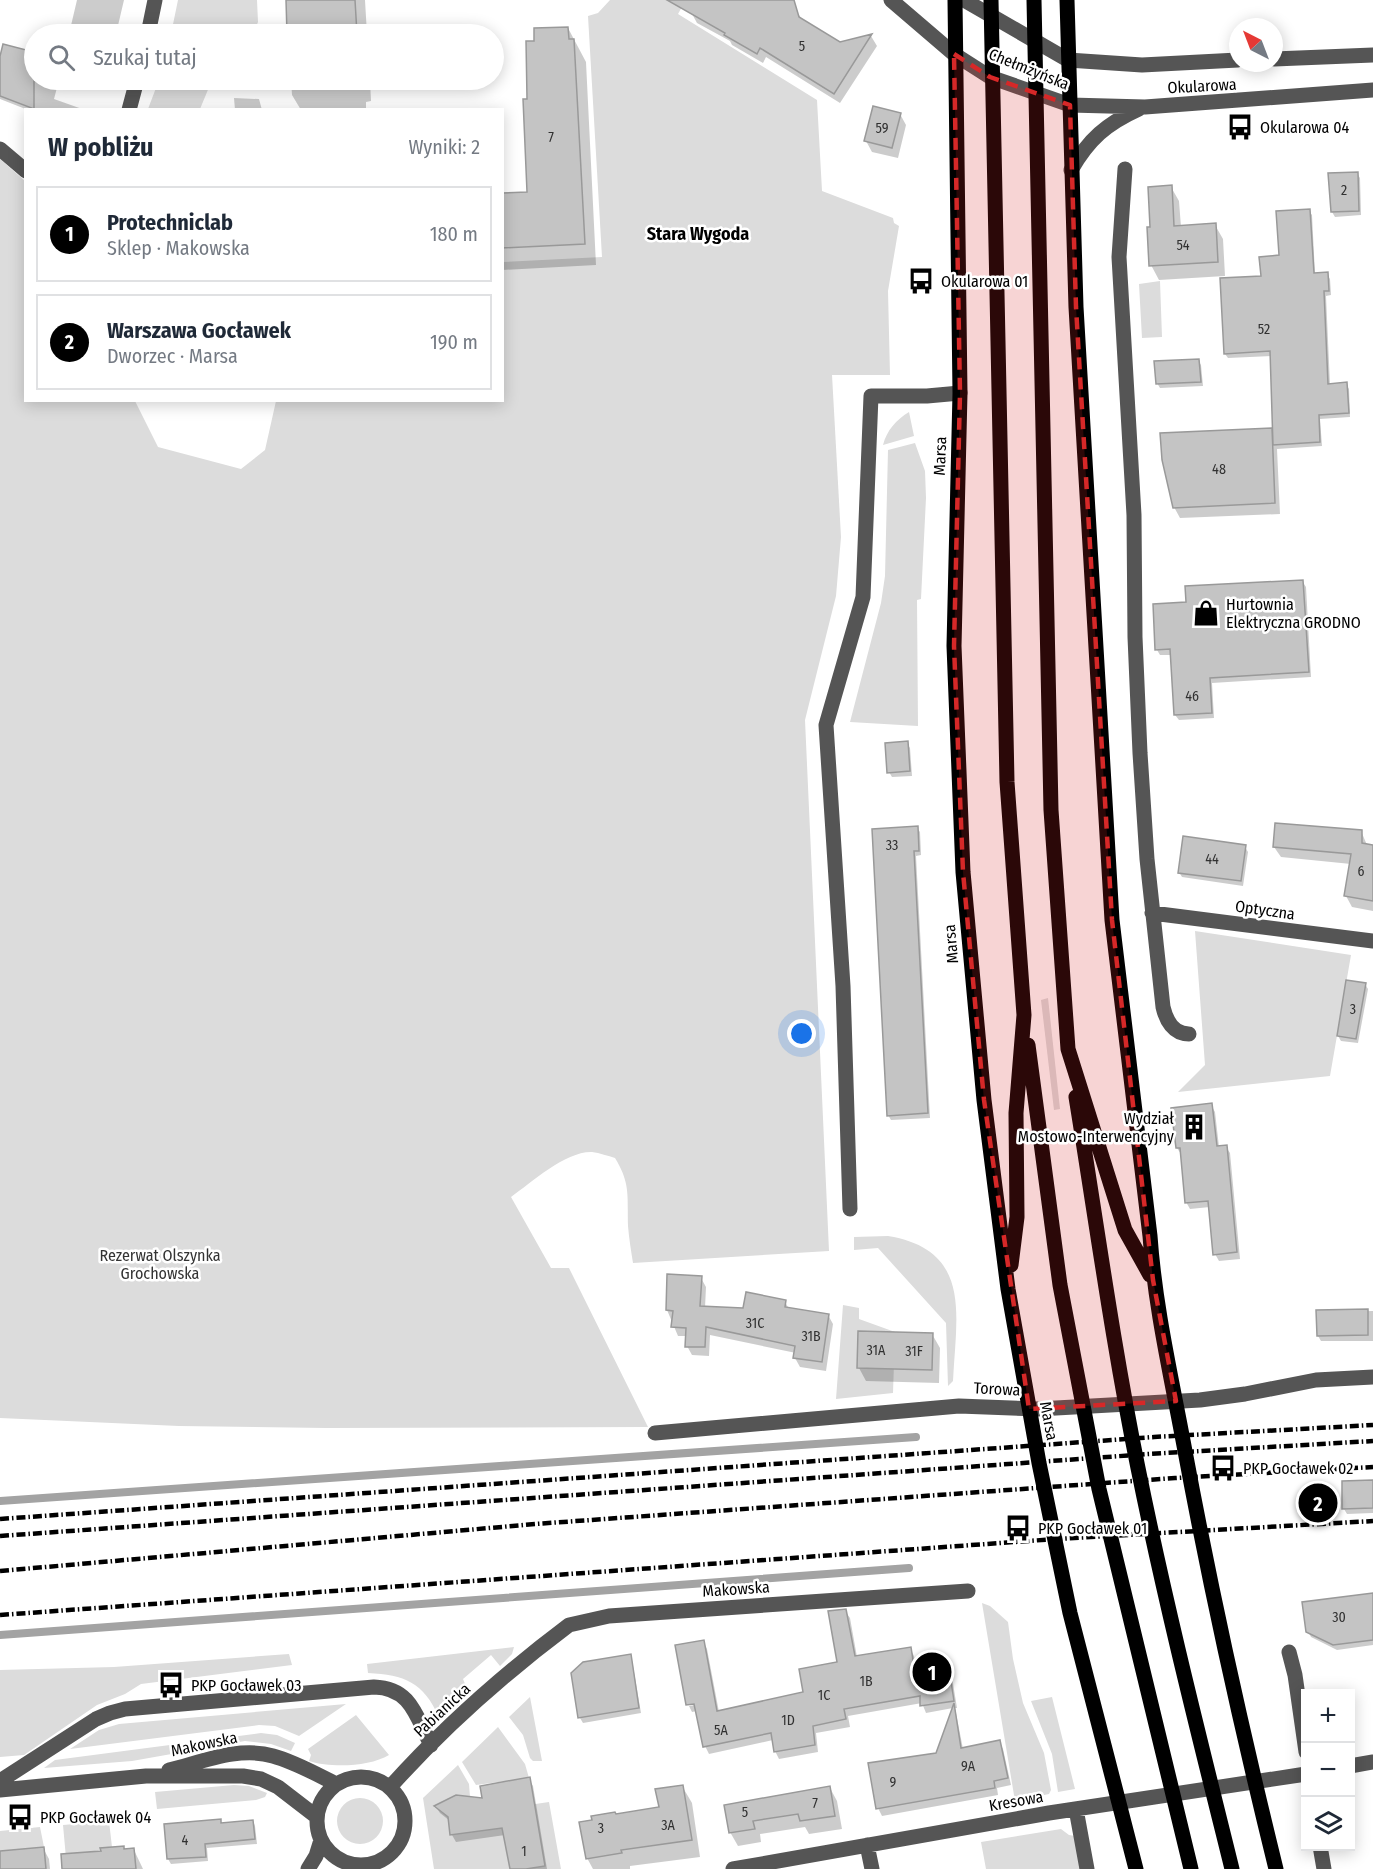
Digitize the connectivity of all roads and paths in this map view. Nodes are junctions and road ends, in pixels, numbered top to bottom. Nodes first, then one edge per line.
1 (155, 0) edge
2 (891, 0) edge
3 (955, 0) edge
4 (964, 0) edge
5 (991, 0) edge
6 (1034, 0) edge
7 (1067, 0) edge
8 (150, 24) edge
9 (954, 54) junction
10 (1373, 55) edge
11 (1283, 59) edge
12 (1068, 60) junction
13 (1229, 60) edge
14 (134, 90) edge
15 (1373, 90) edge
16 (1070, 105) junction
17 (1145, 107) junction
18 (130, 108) edge
19 (0, 149) edge
20 (24, 169) edge
21 (1125, 169) dead end
22 (1071, 170) junction
23 (960, 393) junction
24 (1152, 913) junction
25 (1373, 941) edge
26 (1024, 1015) junction
27 (1189, 1034) dead end
28 (1068, 1049) junction
29 (850, 1209) dead end
30 (1153, 1280) junction
31 (1008, 1288) junction
32 (1373, 1377) edge
33 (655, 1433) dead end
34 (968, 1591) dead end
35 (1289, 1652) dead end
36 (521, 1662) joint
37 (1304, 1743) edge
38 (431, 1745) junction
39 (1373, 1762) edge
40 (1355, 1765) edge
41 (1301, 1775) edge
42 (146, 1776) junction
43 (0, 1781) edge
44 (336, 1784) junction
45 (391, 1786) junction
46 (0, 1790) edge
47 (1076, 1809) junction
48 (317, 1817) junction
49 (321, 1840) junction
50 (867, 1845) junction
51 (1321, 1851) edge
52 (389, 1864) edge
53 (357, 1867) edge
54 (308, 1869) edge
55 (733, 1869) edge
56 (872, 1869) edge
57 (1087, 1869) edge
58 (1136, 1869) edge
59 (1191, 1869) edge
60 (1232, 1869) edge
61 (1276, 1869) edge
62 (1324, 1869) edge

1 - 8 street
2 - 9 street, Chełmżyńska
3 - 9 main road, Marsa
4 - 12 street, Chełmżyńska
5 - 26 main road
6 - 28 main road
7 - 12 main road
9 - 16 street, Chełmżyńska
9 - 23 main road, Marsa
10 - 11 street
12 - 13 street, Okularowa
12 - 16 main road
14 - 18 street
15 - 17 street, Okularowa
16 - 17 street, Okularowa
16 - 22 main road
17 - 22 street
19 - 20 street
21 - 24 street
22 - 30 main road
23 - 29 street
23 - 31 main road, Marsa
24 - 25 street, Optyczna
24 - 27 street
26 - 31 main road
26 - 59 main road
28 - 30 main road
28 - 60 main road
30 - 61 main road
31 - 58 main road, Marsa
32 - 33 street, Torowa
34 - 36 street, Makowska
35 - 37 street
36 - 38 street, Pabianicka
38 - 43 street
38 - 45 street, Pabianicka
39 - 40 street
41 - 47 street, Kresowa
42 - 44 street, Makowska
42 - 46 street, Makowska
42 - 48 street, Makowska
44 - 45 street
44 - 48 street
45 - 52 street
47 - 50 street, Kresowa
47 - 57 street
48 - 49 street
49 - 53 street
49 - 54 street
50 - 55 street, Kresowa
50 - 56 street
51 - 62 street
52 - 53 street

